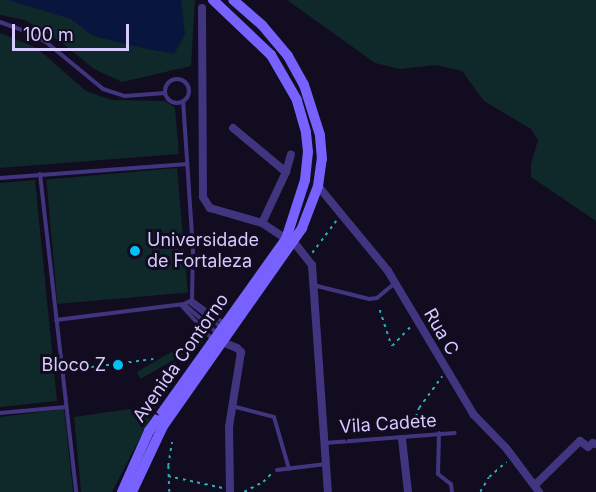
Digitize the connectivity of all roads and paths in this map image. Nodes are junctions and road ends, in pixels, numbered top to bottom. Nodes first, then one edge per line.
1 (213, 0) edge
2 (233, 0) edge
3 (202, 8) dead end
4 (0, 22) edge
5 (165, 93) junction
6 (183, 101) junction
7 (233, 128) dead end
8 (291, 155) dead end
9 (187, 164) junction
10 (286, 172) junction
11 (40, 174) junction
12 (0, 178) edge
13 (318, 186) junction
14 (342, 215) junction
15 (262, 223) junction
16 (289, 241) junction
17 (309, 259) junction
18 (395, 283) junction
19 (313, 285) junction
20 (186, 302) junction
21 (380, 310) dead end
22 (416, 319) junction
23 (56, 320) junction
24 (220, 334) junction
25 (153, 359) dead end
26 (446, 370) junction
27 (62, 371) junction
28 (66, 406) junction
29 (231, 406) junction
30 (0, 414) edge
31 (439, 433) junction
32 (455, 434) dead end
33 (406, 437) junction
34 (172, 442) dead end
35 (324, 443) junction
36 (596, 444) edge
37 (513, 457) junction
38 (326, 464) junction
39 (288, 469) junction
40 (277, 471) joint
41 (168, 476) junction
42 (537, 489) edge
43 (230, 491) edge
44 (76, 492) edge
45 (122, 492) edge
46 (132, 492) edge
47 (169, 492) edge
48 (244, 492) edge
49 (328, 492) edge
50 (408, 492) edge
51 (452, 492) edge
52 (480, 492) edge

1 - 16 street, Avenida Contorno
2 - 13 street, Avenida Contorno
3 - 15 street
4 - 5 lane
5 - 6 lane
5 - 6 lane
6 - 9 lane
7 - 10 street
8 - 10 street
9 - 11 lane
9 - 20 lane
10 - 15 street
11 - 12 lane
11 - 23 lane
13 - 14 street, Rua C
13 - 16 street, Avenida Contorno
14 - 17 path
14 - 18 street, Rua C
15 - 16 street
16 - 17 street
16 - 24 street, Avenida Contorno
16 - 24 street, Avenida Contorno
17 - 19 street
18 - 19 lane
18 - 22 street, Rua C
19 - 35 street
20 - 23 lane
20 - 24 lane
20 - 24 lane
20 - 24 lane
21 - 22 path
22 - 26 street, Rua C
23 - 27 lane
24 - 29 street
24 - 45 street, Avenida Contorno
24 - 46 street, Avenida Contorno
25 - 27 path
26 - 33 path
26 - 37 street, Rua C
27 - 28 lane
28 - 30 lane
28 - 44 lane
29 - 39 lane
29 - 43 street
31 - 32 lane, Vila Cadete
31 - 33 lane, Vila Cadete
31 - 51 lane
33 - 35 lane, Vila Cadete
33 - 50 street
34 - 41 path
35 - 38 street
36 - 42 street
37 - 42 street, Rua C
37 - 52 path
38 - 39 lane
38 - 49 street
39 - 40 lane
40 - 48 path
41 - 43 path
41 - 47 path

